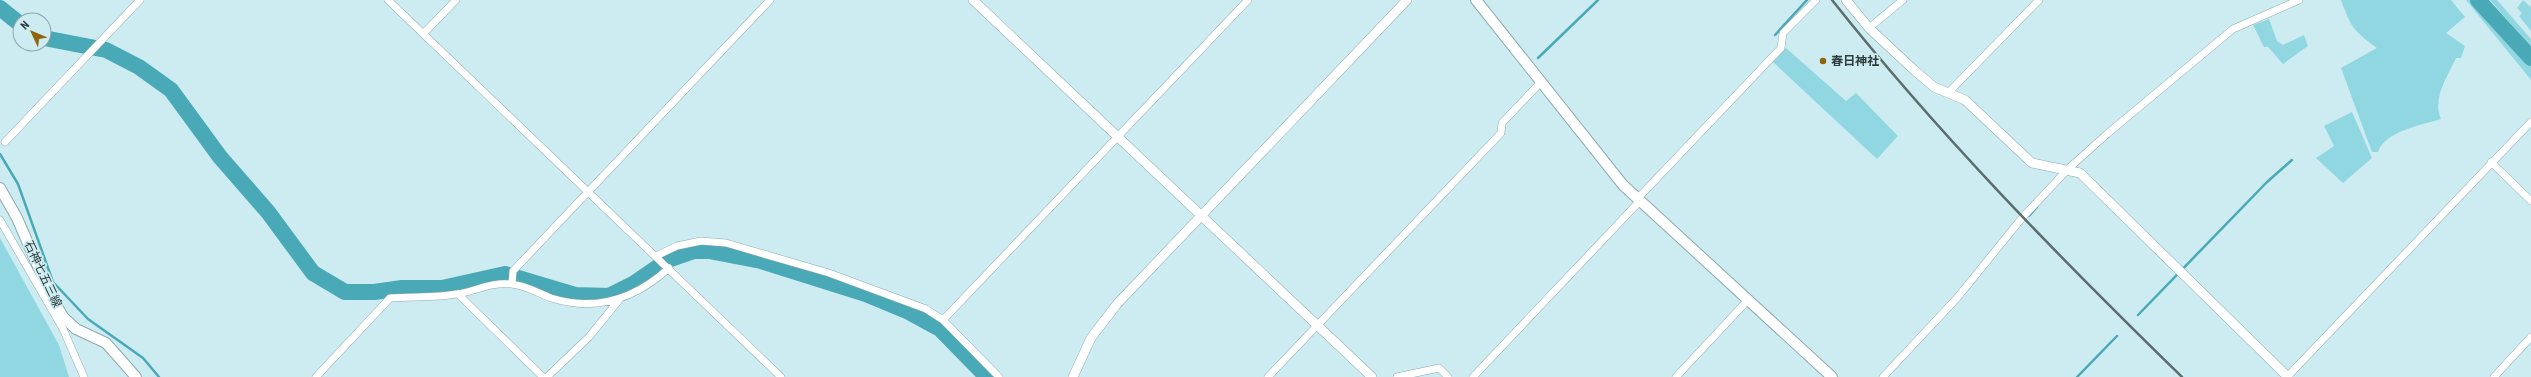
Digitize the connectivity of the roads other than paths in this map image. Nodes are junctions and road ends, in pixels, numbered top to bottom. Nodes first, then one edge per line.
1 (140, 0) edge
2 (388, 0) edge
3 (456, 0) edge
4 (770, 0) edge
5 (973, 0) edge
6 (1248, 0) edge
7 (1407, 0) edge
8 (1476, 0) edge
9 (1816, 0) edge
10 (1846, 0) edge
11 (1903, 0) edge
12 (2039, 0) edge
13 (2299, 0) edge
14 (1869, 28) junction
15 (424, 33) junction
16 (1541, 82) junction
17 (1948, 93) junction
18 (2531, 122) edge
19 (1117, 137) junction
20 (5, 142) dead end
21 (2491, 162) junction
22 (2068, 169) junction
23 (0, 188) edge
24 (588, 192) junction
25 (1639, 200) junction
26 (2531, 201) edge
27 (1200, 216) junction
28 (0, 220) edge
29 (656, 256) junction
30 (669, 268) junction
31 (512, 283) junction
32 (458, 294) junction
33 (619, 300) junction
34 (1747, 301) junction
35 (943, 320) junction
36 (1317, 325) junction
37 (2531, 337) edge
38 (84, 377) edge
39 (136, 377) edge
40 (316, 377) edge
41 (543, 377) edge
42 (547, 377) edge
43 (781, 377) edge
44 (999, 377) edge
45 (1073, 377) edge
46 (1268, 377) edge
47 (1372, 377) edge
48 (1397, 377) edge
49 (1448, 377) edge
50 (1473, 377) edge
51 (1676, 377) edge
52 (1832, 377) edge
53 (1883, 377) edge
54 (2287, 377) edge
55 (2494, 377) edge

1 - 20 street
2 - 15 street
3 - 15 street
4 - 24 street
5 - 19 street
6 - 19 street
7 - 27 street
8 - 16 main road
9 - 25 street
10 - 14 street
11 - 14 street
12 - 17 street
13 - 22 street
14 - 17 street
15 - 24 street
16 - 25 main road
16 - 36 street
17 - 22 street
18 - 21 street
19 - 27 street
19 - 35 street
21 - 26 street
21 - 54 street
22 - 53 street
22 - 54 street
23 - 39 main road, 石神七五三線
24 - 29 street
24 - 31 street
25 - 34 main road
25 - 50 street
27 - 36 street
27 - 45 street
28 - 38 street
29 - 30 street
29 - 35 street
30 - 33 street
30 - 43 street
31 - 32 street
31 - 33 street
32 - 40 street
32 - 41 street
33 - 42 street
34 - 51 street
34 - 52 main road
35 - 44 street
36 - 46 street
36 - 47 street
37 - 55 street
48 - 49 street

